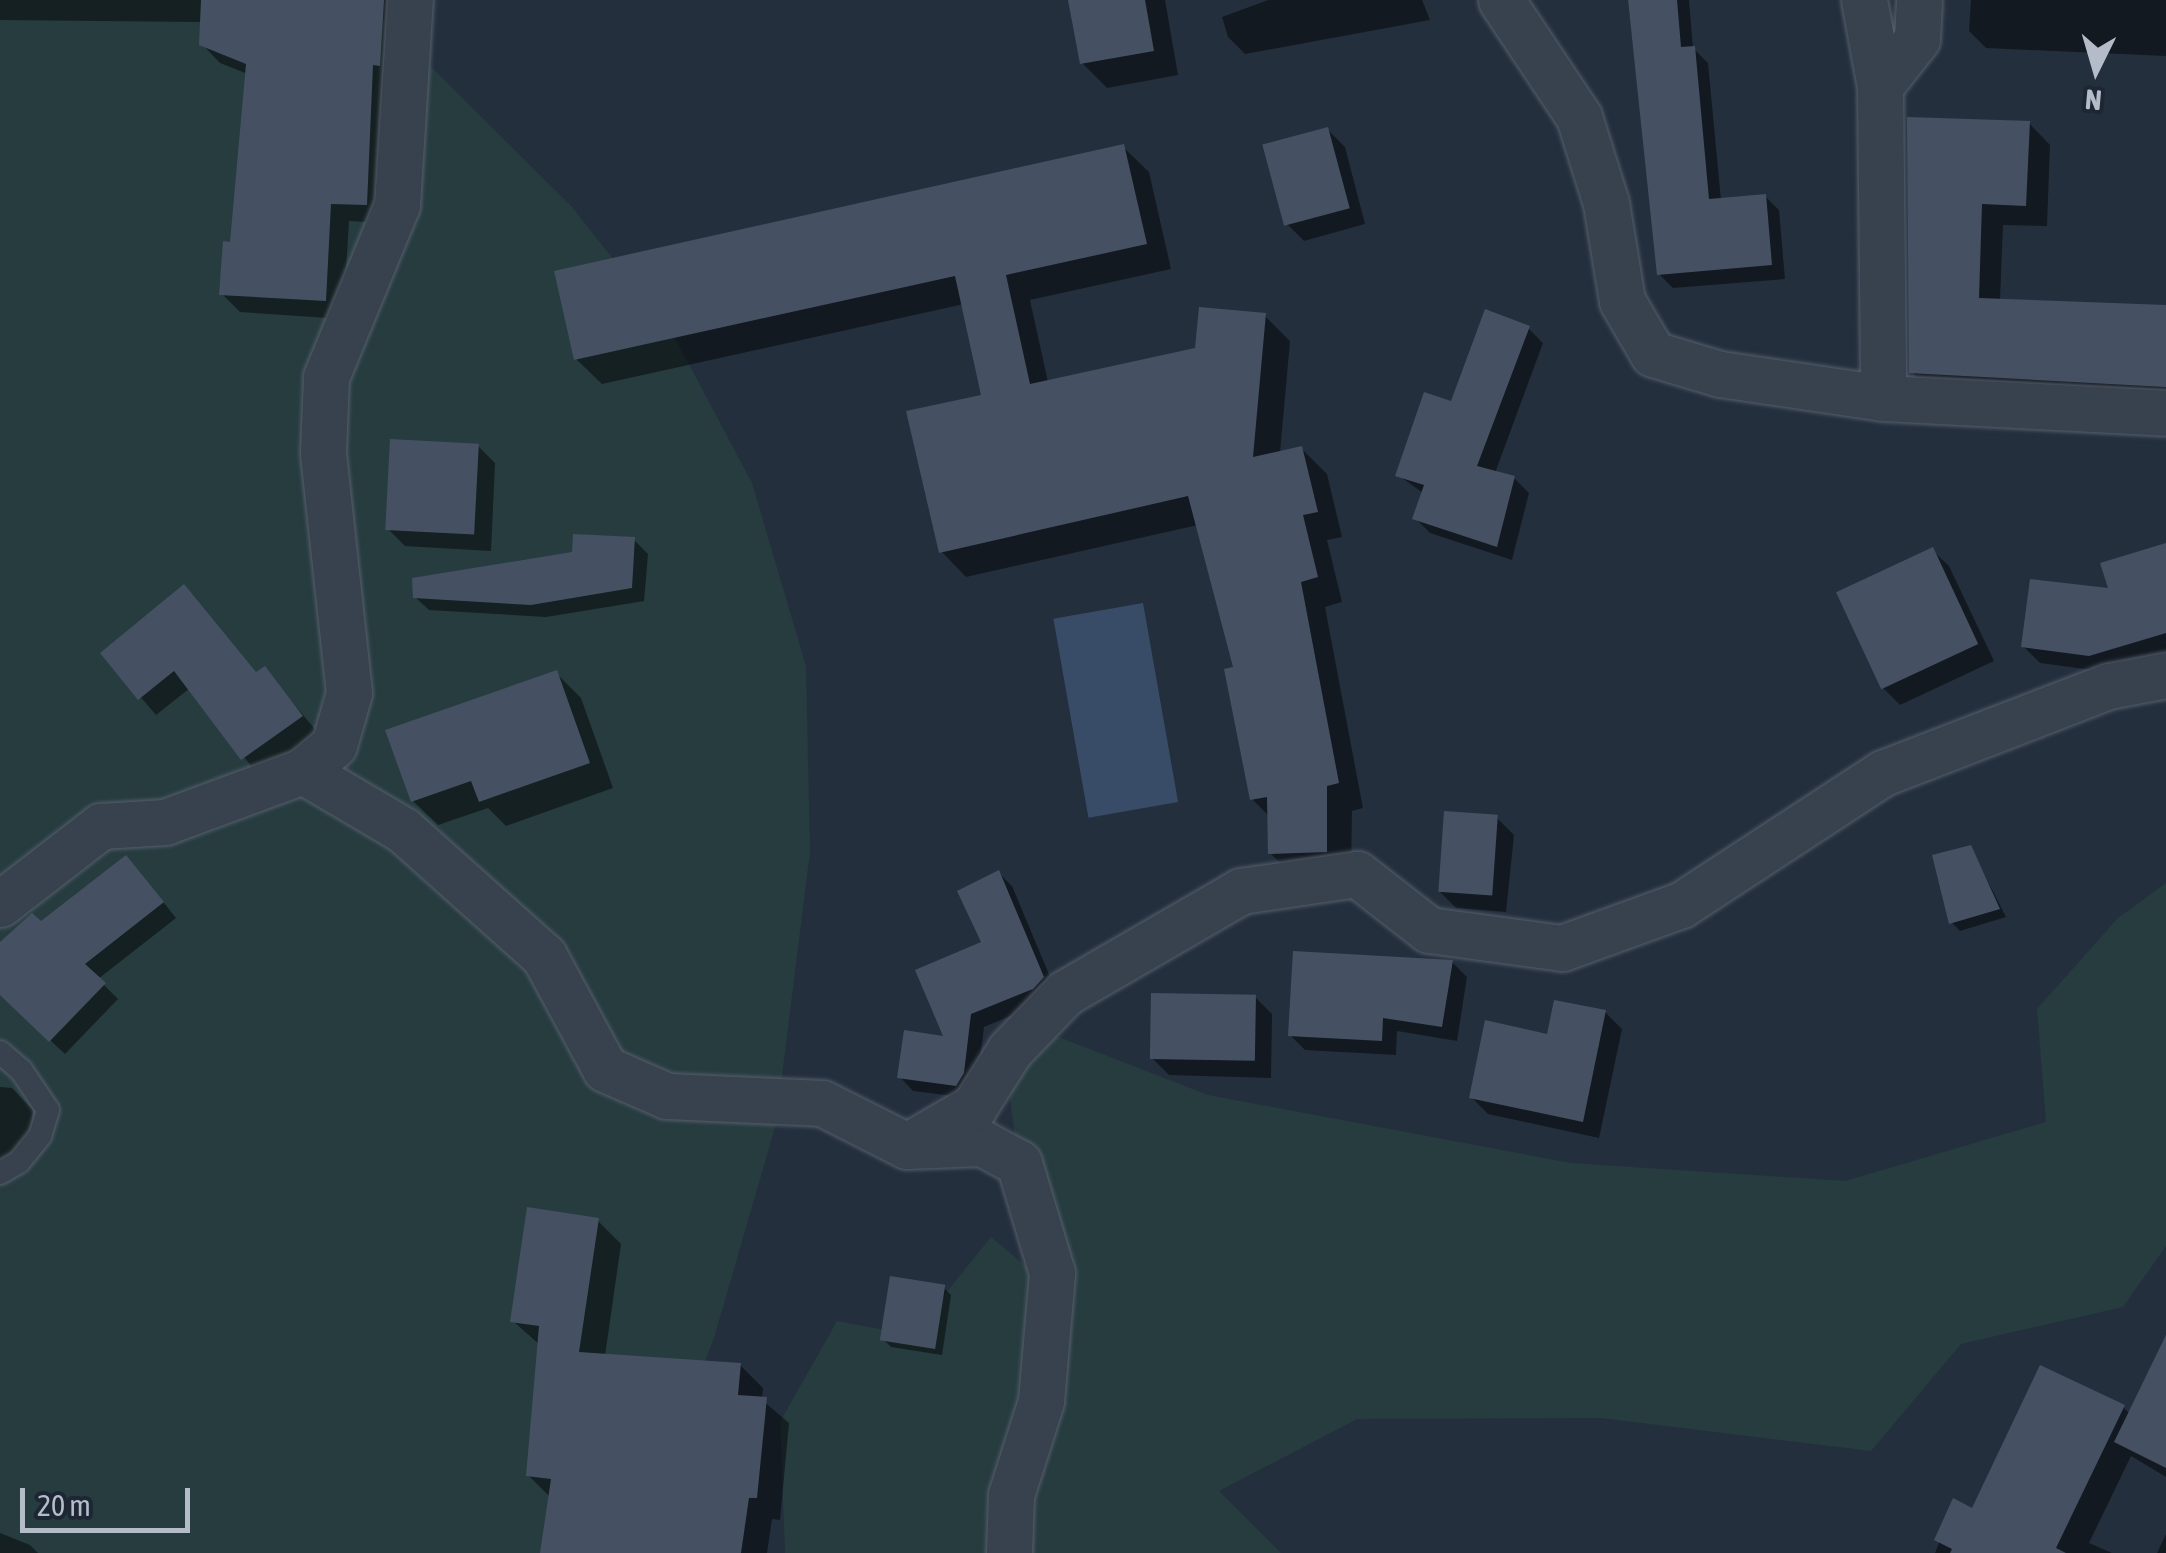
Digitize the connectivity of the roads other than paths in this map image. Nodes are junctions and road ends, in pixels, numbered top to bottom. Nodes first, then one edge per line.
1 (410, 0) edge
2 (1501, 0) edge
3 (1864, 0) edge
4 (1919, 0) edge
5 (1880, 86) junction
6 (1883, 398) junction
7 (2166, 413) edge
8 (2166, 675) edge
9 (303, 771) junction
10 (0, 904) edge
11 (0, 1052) edge
12 (906, 1146) junction
13 (0, 1173) edge
14 (1010, 1553) edge

1 - 9 street
2 - 6 street
3 - 5 street
4 - 5 street
5 - 6 street
6 - 7 street
8 - 12 street
9 - 10 street
9 - 12 street
11 - 13 lane
12 - 14 street

